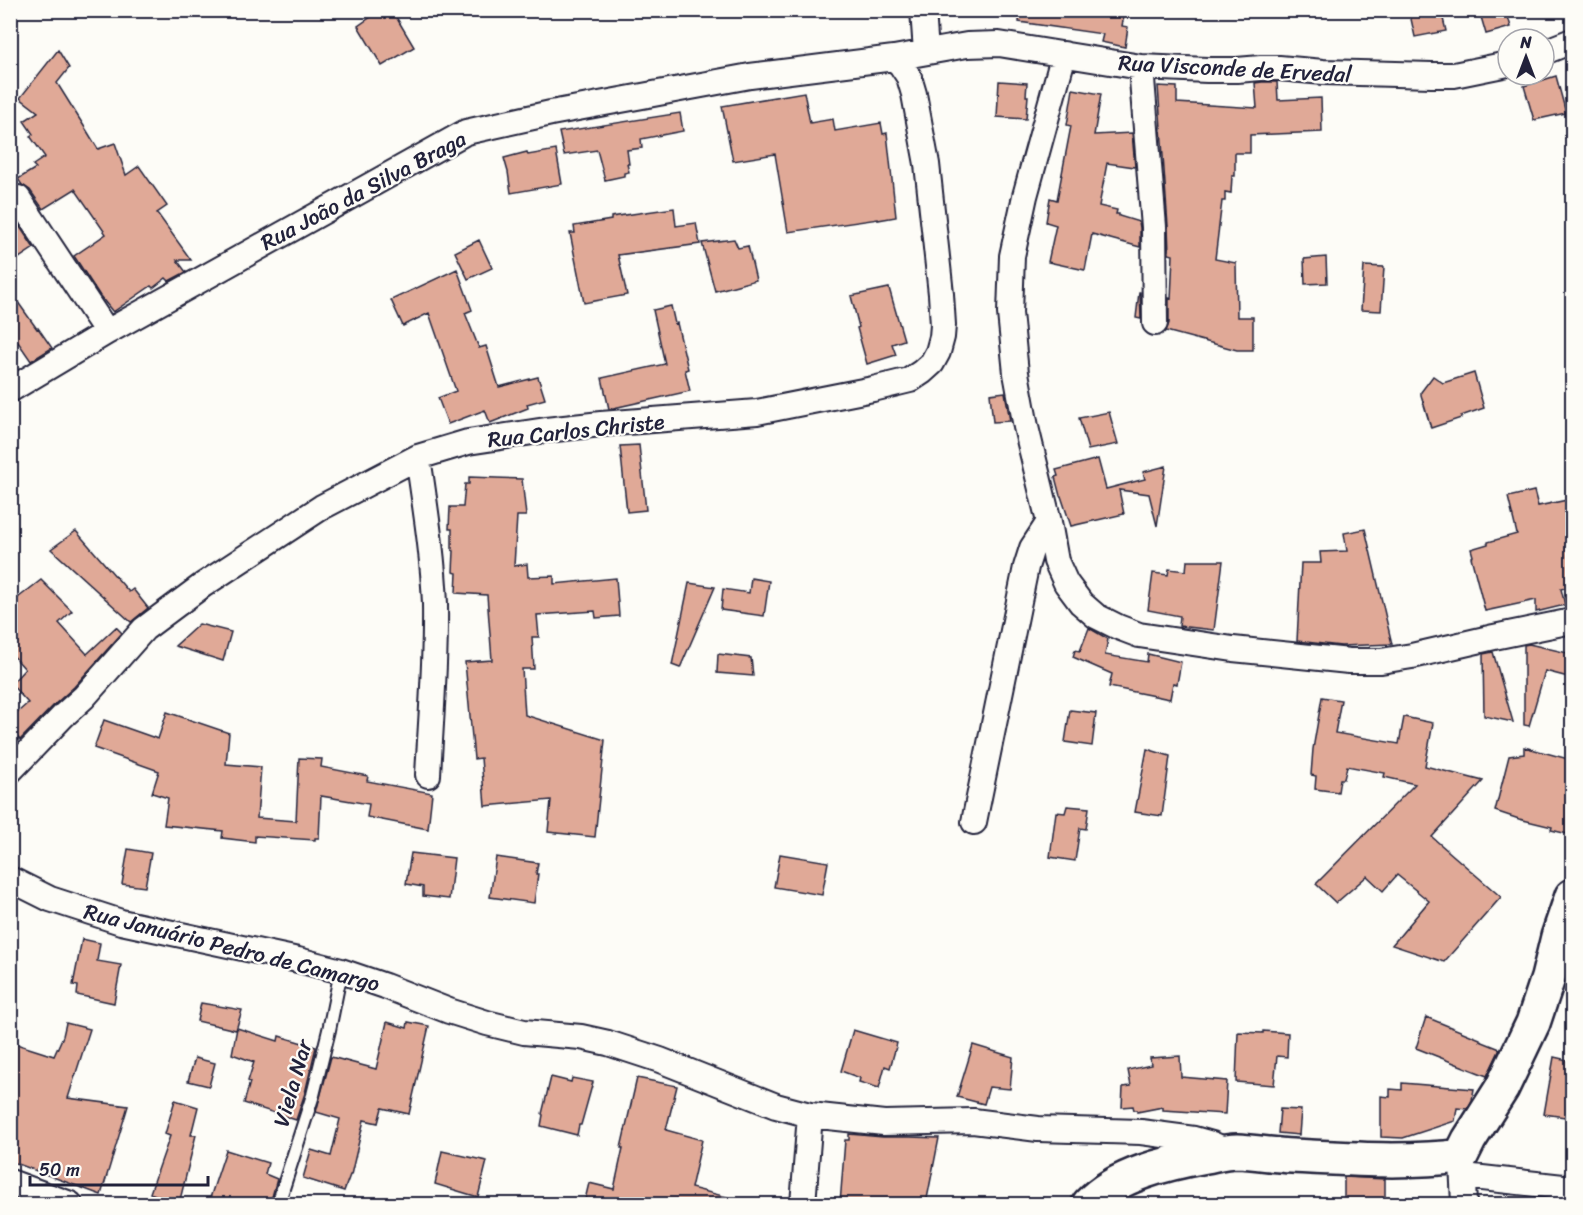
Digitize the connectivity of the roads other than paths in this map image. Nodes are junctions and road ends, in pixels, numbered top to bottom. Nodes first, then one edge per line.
1 (923, 10) edge
2 (1572, 41) edge
3 (1556, 47) edge
4 (926, 52) junction
5 (1064, 54) junction
6 (894, 58) junction
7 (1496, 66) edge
8 (1142, 67) junction
9 (18, 198) dead end
10 (1155, 323) dead end
11 (106, 332) junction
12 (10, 390) edge
13 (418, 457) junction
14 (1049, 522) junction
15 (1572, 621) edge
16 (10, 771) edge
17 (428, 775) dead end
18 (974, 822) dead end
19 (10, 879) edge
20 (1572, 896) edge
21 (341, 971) junction
22 (810, 1115) junction
23 (1230, 1152) junction
24 (1463, 1166) junction
25 (10, 1182) edge
26 (1572, 1188) edge
27 (70, 1204) edge
28 (278, 1204) edge
29 (803, 1204) edge
30 (1089, 1204) edge
31 (1464, 1204) edge

1 - 4 street
2 - 3 street
4 - 5 street, Rua Visconde de Ervedal
4 - 6 street, Rua João da Silva Braga
5 - 8 street, Rua Visconde de Ervedal
5 - 14 street
6 - 11 street, Rua João da Silva Braga
6 - 13 street, Rua Carlos Christe
7 - 8 street, Rua Visconde de Ervedal
8 - 10 street
9 - 11 street
11 - 12 street, Rua João da Silva Braga
13 - 16 street, Rua Carlos Christe
13 - 17 street
14 - 15 street
14 - 18 street
19 - 21 street, Rua Januário Pedro de Camargo
20 - 24 main road
21 - 22 street, Rua Januário Pedro de Camargo
21 - 28 lane, Viela Nar
22 - 23 street, Rua Januário Pedro de Camargo
22 - 29 street
23 - 24 main road
23 - 30 main road
24 - 26 street
24 - 31 street
25 - 27 street

